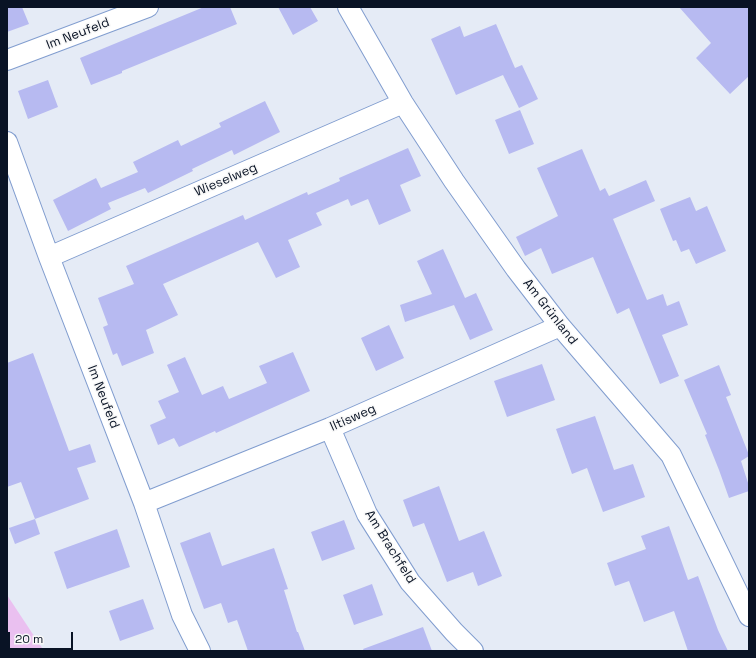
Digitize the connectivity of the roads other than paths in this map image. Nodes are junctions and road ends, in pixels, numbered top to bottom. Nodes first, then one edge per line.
1 (148, 7) edge
2 (348, 7) edge
3 (7, 60) edge
4 (403, 102) junction
5 (7, 142) edge
6 (49, 257) junction
7 (560, 326) junction
8 (330, 428) junction
9 (144, 503) junction
10 (749, 616) edge
11 (200, 651) edge
12 (473, 651) edge

1 - 3 street, Im Neufeld
2 - 4 street, Am Grünland
4 - 6 street, Wieselweg
4 - 7 street, Am Grünland
5 - 6 street, Im Neufeld
6 - 9 street, Im Neufeld
7 - 8 street, Iltisweg
7 - 10 street, Am Grünland
8 - 9 street, Iltisweg
8 - 12 street, Am Brachfeld
9 - 11 street, Im Neufeld

